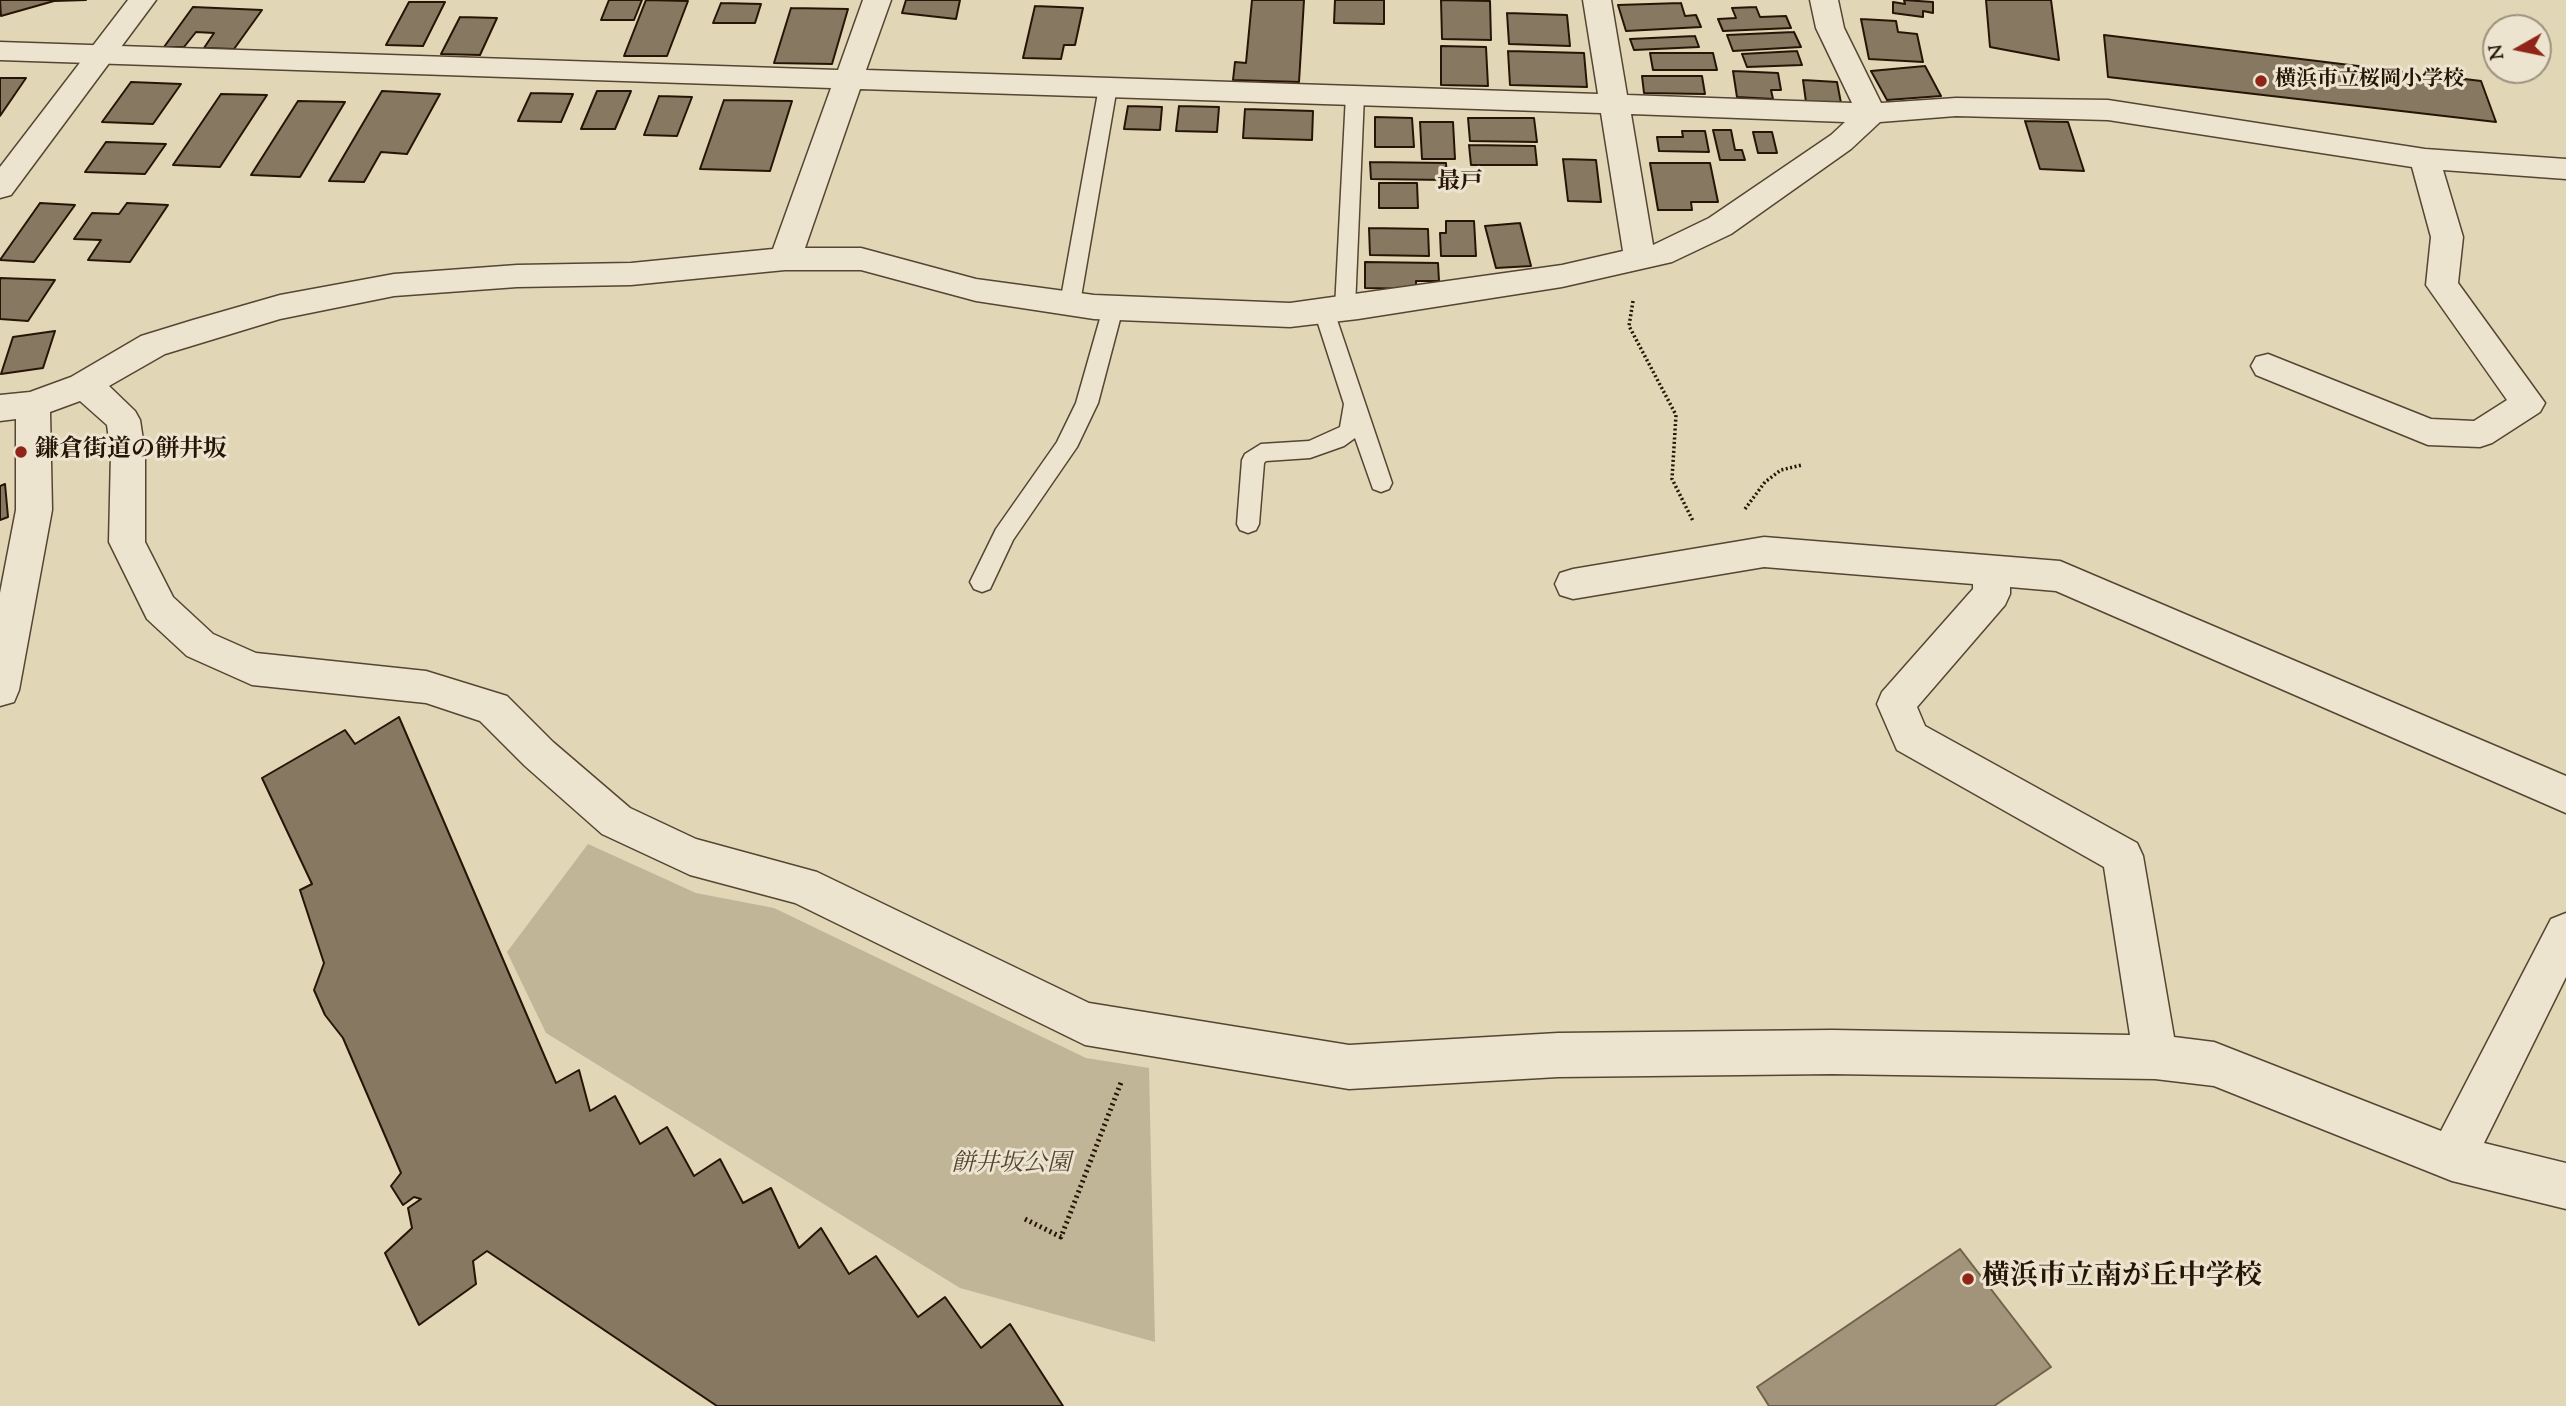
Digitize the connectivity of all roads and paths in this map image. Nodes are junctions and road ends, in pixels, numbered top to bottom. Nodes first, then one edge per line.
1 (142, 0) edge
2 (877, 0) edge
3 (1597, 0) edge
4 (1824, 0) edge
5 (0, 51) edge
6 (102, 55) junction
7 (851, 78) junction
8 (1108, 87) junction
9 (1355, 95) junction
10 (1614, 104) junction
11 (1872, 113) junction
12 (2425, 159) junction
13 (2566, 169) edge
14 (0, 188) edge
15 (785, 259) junction
16 (1640, 259) junction
17 (1070, 303) junction
18 (1112, 308) junction
19 (1335, 310) junction
20 (2268, 366) dead end
21 (83, 386) junction
22 (16, 406) edge
23 (1354, 406) junction
24 (1802, 465) dead end
25 (1381, 483) dead end
26 (1742, 512) dead end
27 (1248, 524) dead end
28 (1695, 526) dead end
29 (1991, 569) junction
30 (982, 582) dead end
31 (1573, 584) dead end
32 (0, 690) edge
33 (2566, 795) edge
34 (2566, 933) edge
35 (1140, 1032) junction
36 (2155, 1056) junction
37 (2452, 1158) junction
38 (2566, 1186) edge
39 (1025, 1219) dead end

1 - 6 street
2 - 7 street
3 - 10 street
4 - 11 street
5 - 6 street
6 - 7 street
6 - 14 street
7 - 8 street
7 - 15 street
8 - 9 street
8 - 17 lane
9 - 10 street
9 - 19 lane
10 - 11 street
10 - 16 street
11 - 12 street
11 - 16 street
12 - 13 street
12 - 20 street
15 - 17 street
15 - 21 street
16 - 19 street
16 - 28 path
17 - 18 street
18 - 19 street
18 - 30 lane
19 - 23 lane
21 - 22 street
21 - 35 street
22 - 32 street
23 - 25 lane
23 - 27 lane
24 - 26 path
29 - 31 street
29 - 33 street
29 - 36 street
34 - 37 street
35 - 36 street
35 - 39 path
36 - 37 street
37 - 38 street

